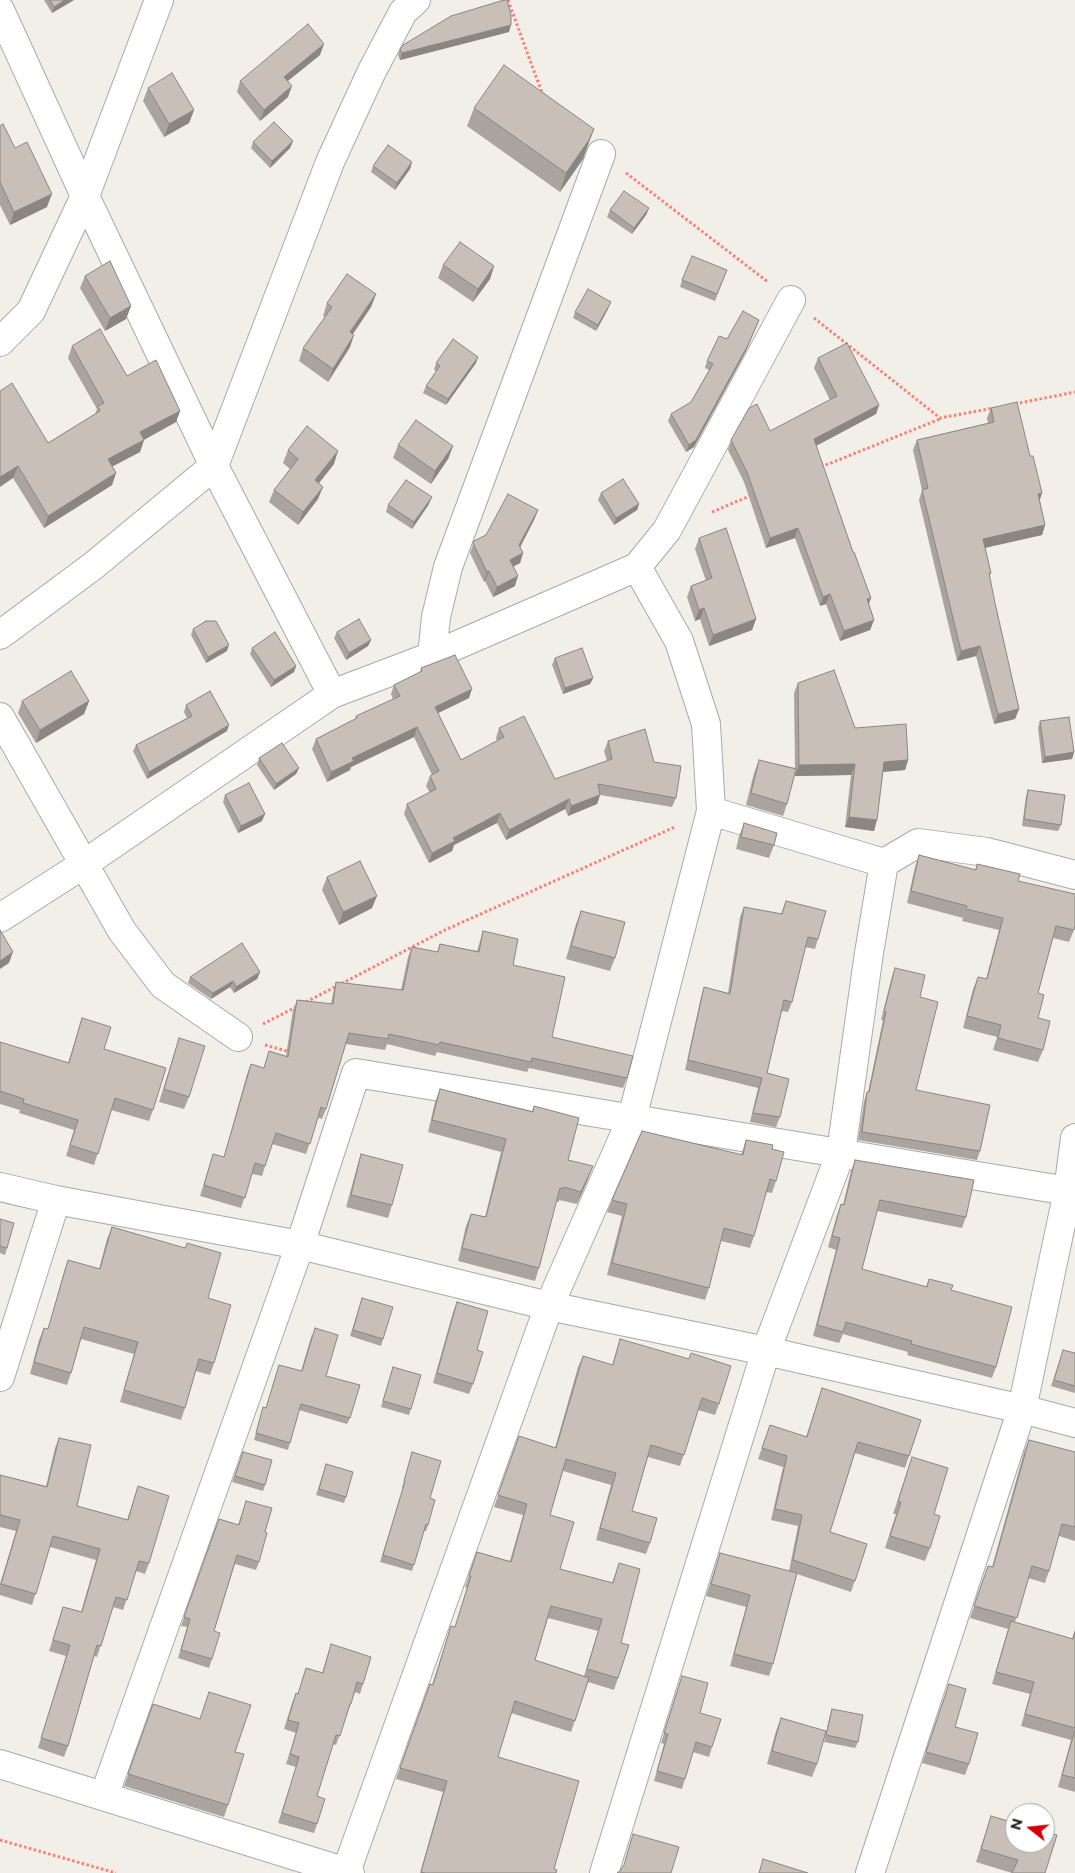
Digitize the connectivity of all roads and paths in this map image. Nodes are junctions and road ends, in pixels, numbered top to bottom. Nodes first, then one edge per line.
1 (159, 0) edge
2 (416, 0) edge
3 (508, 0) edge
4 (0, 10) edge
5 (547, 98) edge
6 (601, 154) joint
7 (85, 196) junction
8 (791, 300) junction
9 (0, 342) edge
10 (1075, 392) edge
11 (1008, 405) edge
12 (998, 407) edge
13 (940, 418) junction
14 (214, 466) junction
15 (813, 470) edge
16 (758, 493) edge
17 (667, 530) junction
18 (637, 567) junction
19 (0, 635) edge
20 (432, 656) junction
21 (332, 694) junction
22 (0, 717) edge
23 (712, 811) junction
24 (884, 862) junction
25 (84, 864) junction
26 (1075, 874) edge
27 (0, 918) edge
28 (238, 1036) junction
29 (293, 1053) edge
30 (632, 1118) junction
31 (1075, 1138) edge
32 (841, 1152) junction
33 (0, 1188) edge
34 (1068, 1190) junction
35 (56, 1200) junction
36 (300, 1245) junction
37 (549, 1306) junction
38 (766, 1351) junction
39 (0, 1378) edge
40 (1022, 1409) junction
41 (1075, 1423) edge
42 (0, 1764) edge
43 (104, 1796) junction
44 (0, 1840) edge
45 (348, 1872) edge
46 (116, 1873) edge
47 (604, 1873) edge
48 (870, 1873) edge

1 - 7 street
2 - 14 street
3 - 5 path
4 - 7 street
6 - 8 path
6 - 20 street
7 - 9 street
7 - 14 street
8 - 13 path
8 - 17 street
10 - 11 path
12 - 13 path
13 - 15 path
14 - 19 street
14 - 21 street
16 - 17 path
17 - 18 street
18 - 20 street
18 - 23 street
20 - 21 street
21 - 25 street
22 - 25 street
23 - 24 street
23 - 28 path
23 - 30 street
24 - 26 street
24 - 32 street
25 - 27 street
25 - 28 street
28 - 29 path
30 - 32 street
30 - 36 street
30 - 37 street
31 - 34 street
32 - 34 street
32 - 38 street
33 - 35 street
34 - 40 street
35 - 36 street
35 - 39 street
36 - 37 street
36 - 43 street
37 - 38 street
37 - 45 street
38 - 40 street
38 - 47 street
40 - 41 street
40 - 48 street
42 - 43 street
43 - 45 street
44 - 46 path

